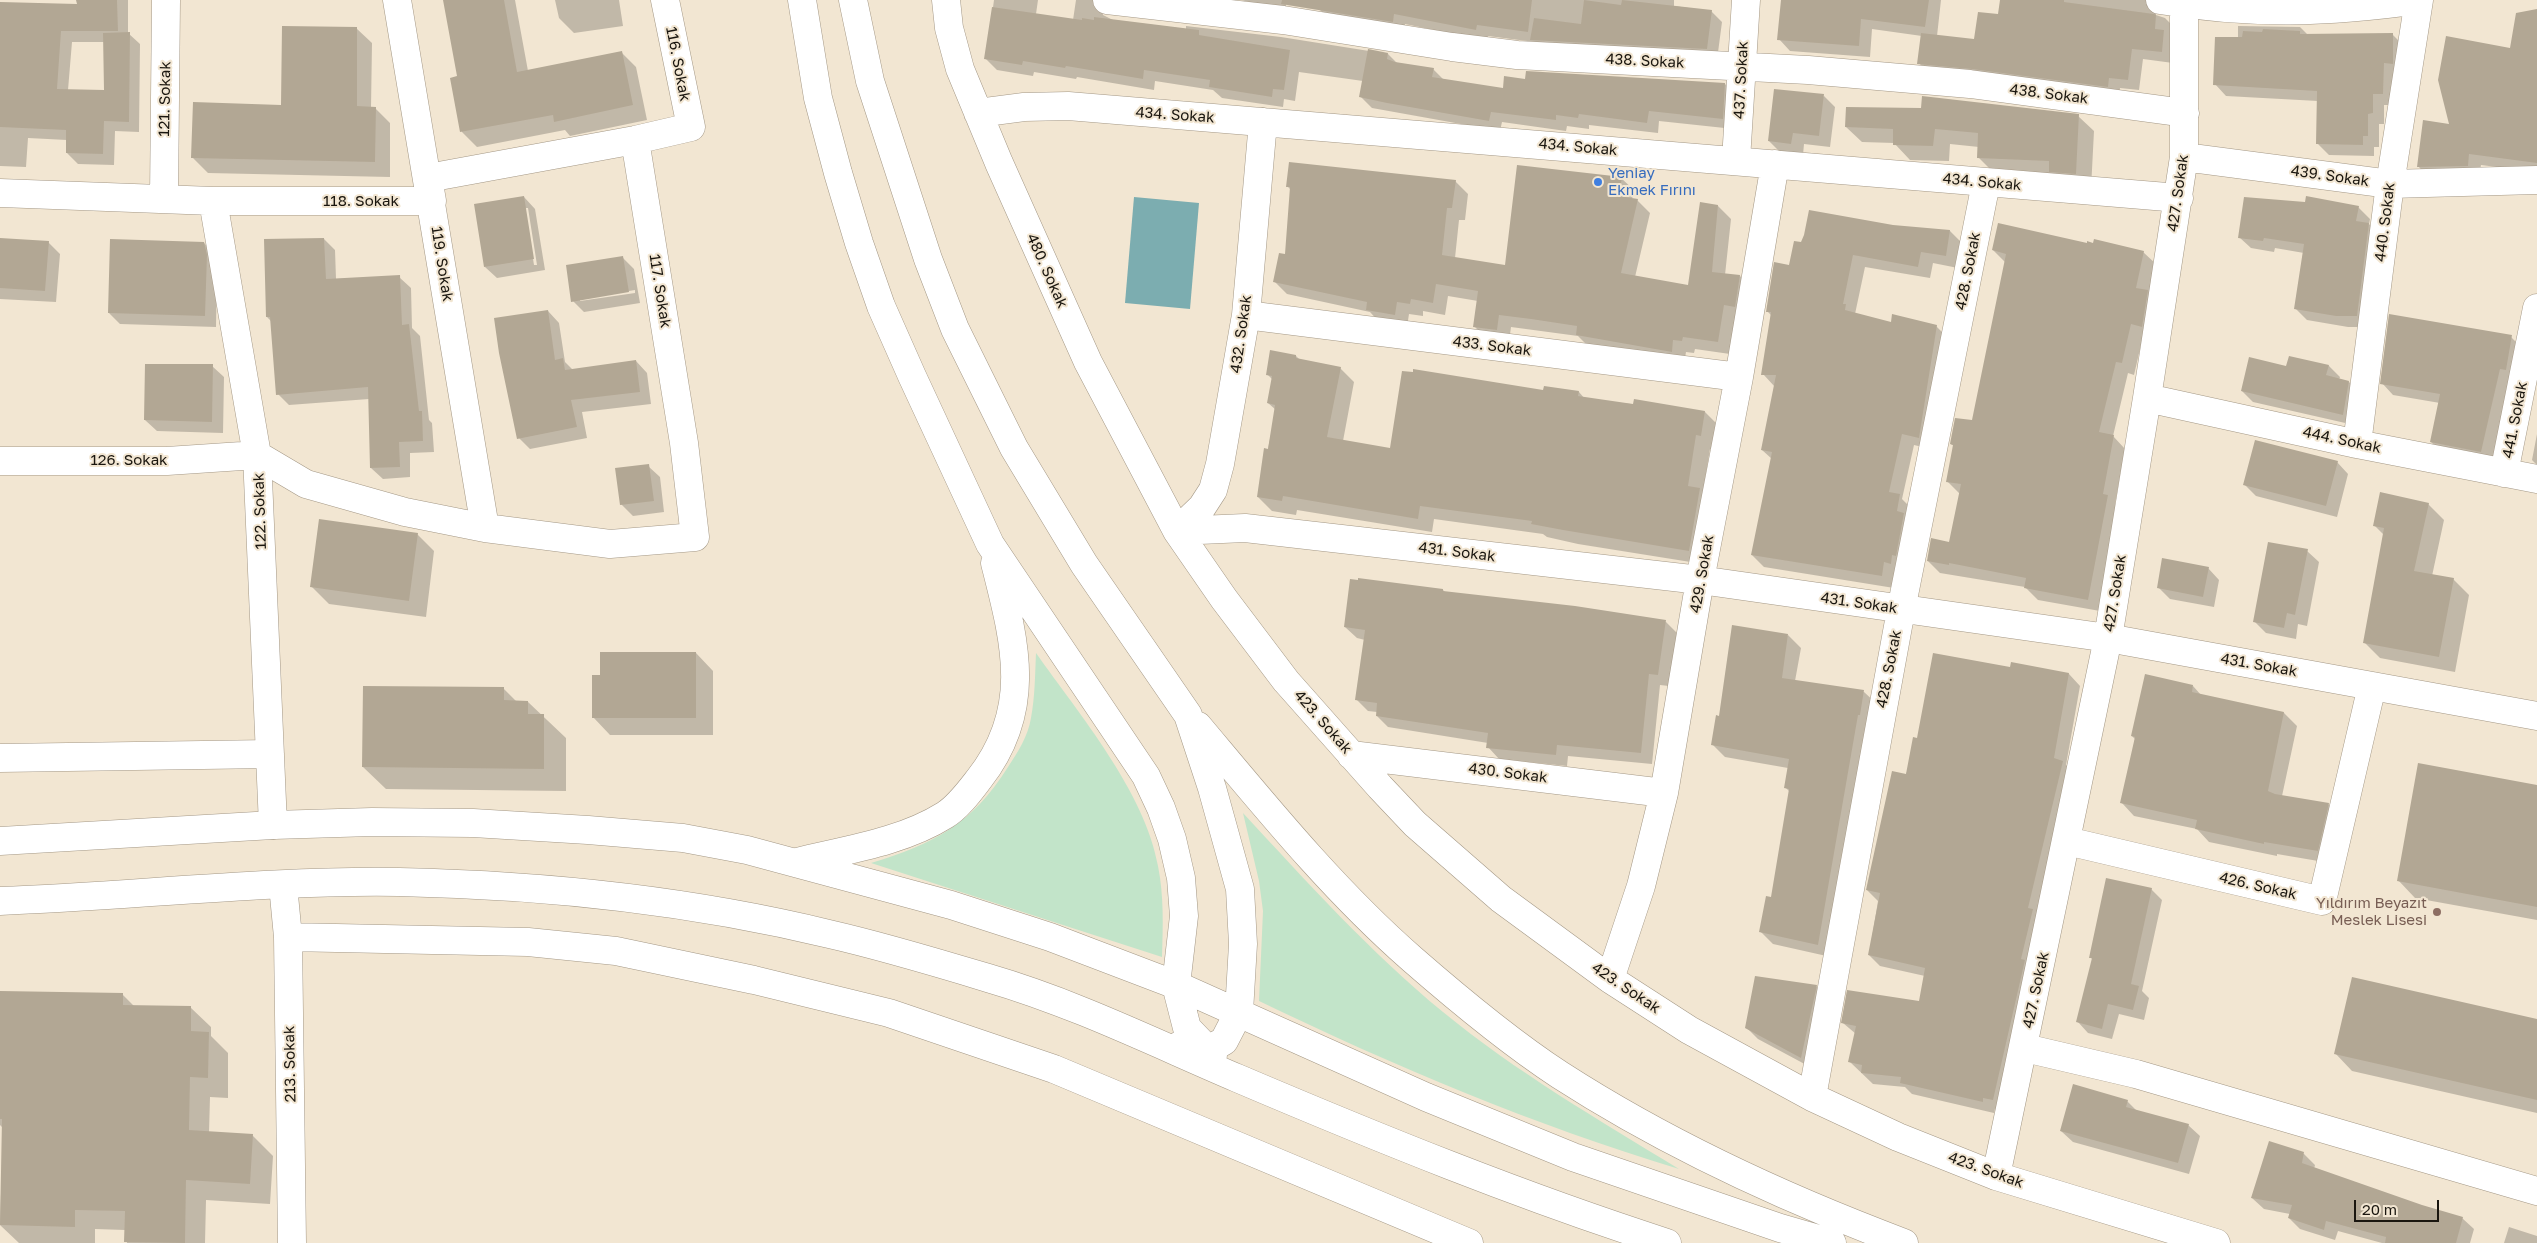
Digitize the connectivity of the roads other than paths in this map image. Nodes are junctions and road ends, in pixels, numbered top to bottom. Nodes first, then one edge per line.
1 (166, 0) edge
2 (397, 0) edge
3 (665, 0) edge
4 (802, 0) edge
5 (853, 0) edge
6 (946, 0) edge
7 (1107, 0) edge
8 (1746, 0) edge
9 (2419, 0) edge
10 (2172, 2) edge
11 (2309, 6) edge
12 (1284, 10) edge
13 (1741, 66) junction
14 (978, 113) junction
15 (2185, 113) junction
16 (1263, 122) junction
17 (635, 140) junction
18 (2184, 157) junction
19 (1736, 160) junction
20 (1775, 164) junction
21 (428, 178) junction
22 (2537, 180) edge
23 (1986, 183) junction
24 (2390, 184) junction
25 (0, 194) edge
26 (164, 198) junction
27 (2179, 198) junction
28 (213, 201) junction
29 (2537, 308) edge
30 (1246, 315) junction
31 (1739, 377) junction
32 (2148, 398) junction
33 (2357, 444) junction
34 (257, 455) junction
35 (0, 461) edge
36 (2504, 473) junction
37 (2537, 479) edge
38 (486, 528) junction
39 (1177, 531) junction
40 (990, 544) junction
41 (1700, 580) junction
42 (1900, 610) junction
43 (2108, 638) junction
44 (2372, 686) junction
45 (1188, 715) junction
46 (2537, 716) edge
47 (270, 754) junction
48 (1351, 755) junction
49 (0, 758) edge
50 (1664, 792) junction
51 (273, 824) junction
52 (0, 841) edge
53 (2067, 841) junction
54 (796, 862) junction
55 (284, 885) junction
56 (0, 901) edge
57 (288, 937) junction
58 (1610, 979) junction
59 (1176, 985) junction
60 (1239, 1012) junction
61 (1161, 1043) junction
62 (2025, 1048) junction
63 (1208, 1050) junction
64 (1236, 1078) junction
65 (1812, 1097) junction
66 (1996, 1176) junction
67 (2537, 1191) edge
68 (292, 1243) edge
69 (1469, 1243) edge
70 (1667, 1243) edge
71 (1832, 1243) edge
72 (1904, 1243) edge
73 (2216, 1243) edge

1 - 26 main road, 121. Sokak
2 - 21 main road, 119. Sokak
3 - 17 main road, 116. Sokak
4 - 40 main road
5 - 45 main road
6 - 14 main road, 480. Sokak
7 - 12 main road, 438. Sokak
8 - 13 main road, 437. Sokak
9 - 11 main road
9 - 24 main road, 440. Sokak
10 - 11 main road
10 - 15 main road, 427. Sokak
12 - 13 main road, 438. Sokak
13 - 15 main road, 438. Sokak
13 - 19 main road, 437. Sokak
14 - 16 main road, 434. Sokak
14 - 39 main road, 480. Sokak
15 - 18 main road, 427. Sokak
16 - 19 main road, 434. Sokak
16 - 30 main road, 432. Sokak
17 - 21 main road
17 - 38 main road, 117. Sokak
18 - 24 main road, 439. Sokak
18 - 27 main road, 427. Sokak
19 - 20 main road, 434. Sokak
20 - 23 main road, 434. Sokak
20 - 31 main road, 429. Sokak
21 - 28 main road, 118. Sokak
21 - 38 main road, 119. Sokak
22 - 24 main road, 439. Sokak
23 - 27 main road, 434. Sokak
23 - 42 main road, 428. Sokak
24 - 33 main road, 440. Sokak
25 - 26 main road, 118. Sokak
26 - 28 main road, 118. Sokak
27 - 32 main road, 427. Sokak
28 - 34 main road, 122. Sokak
29 - 36 main road, 441. Sokak
30 - 31 main road, 433. Sokak
30 - 39 main road, 432. Sokak
31 - 41 main road, 429. Sokak
32 - 33 main road, 444. Sokak
32 - 43 main road, 427. Sokak
33 - 36 main road, 444. Sokak
34 - 35 main road, 126. Sokak
34 - 38 main road
34 - 47 main road, 122. Sokak
36 - 37 main road, 444. Sokak
39 - 41 main road, 431. Sokak
39 - 48 main road, 423. Sokak
40 - 54 main road
40 - 59 main road
41 - 42 main road, 431. Sokak
41 - 50 main road, 429. Sokak
42 - 43 main road, 431. Sokak
42 - 65 main road, 428. Sokak
43 - 44 main road, 431. Sokak
43 - 53 main road, 427. Sokak
44 - 46 main road, 431. Sokak
44 - 53 main road, 426. Sokak
45 - 60 main road
45 - 72 main road
47 - 49 main road
47 - 51 main road, 122. Sokak
48 - 50 main road, 430. Sokak
48 - 58 main road, 423. Sokak
50 - 58 main road, 429. Sokak
51 - 52 main road
51 - 54 main road
53 - 62 main road, 427. Sokak
54 - 59 main road
55 - 56 main road
55 - 57 main road, 213. Sokak
55 - 61 main road
57 - 68 main road, 213. Sokak
57 - 69 main road
58 - 65 main road, 423. Sokak
59 - 60 main road
59 - 63 main road
60 - 63 main road
60 - 71 main road
61 - 63 main road
61 - 64 main road
62 - 66 main road, 427. Sokak
62 - 67 main road
63 - 64 main road
64 - 70 main road
65 - 66 main road, 423. Sokak
66 - 73 main road, 423. Sokak

